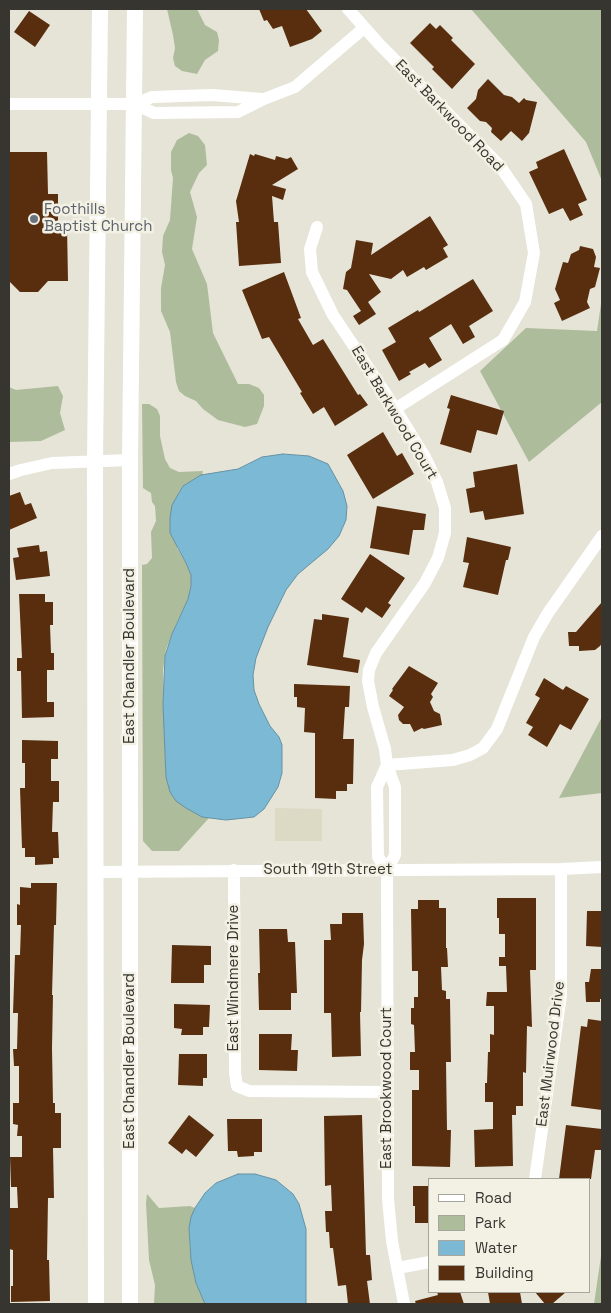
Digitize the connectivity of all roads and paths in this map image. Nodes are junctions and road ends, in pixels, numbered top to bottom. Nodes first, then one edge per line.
1 (100, 9) edge
2 (135, 9) edge
3 (348, 9) edge
4 (364, 28) junction
5 (264, 99) junction
6 (9, 104) edge
7 (99, 104) junction
8 (135, 104) junction
9 (317, 227) dead end
10 (395, 409) junction
11 (130, 460) junction
12 (95, 461) junction
13 (9, 474) edge
14 (602, 536) edge
15 (386, 765) junction
16 (602, 867) edge
17 (561, 869) junction
18 (234, 870) junction
19 (386, 870) junction
20 (130, 871) junction
21 (96, 872) junction
22 (387, 1092) junction
23 (536, 1178) edge
24 (428, 1262) edge
25 (397, 1268) junction
26 (96, 1304) edge
27 (130, 1304) edge
28 (404, 1304) edge

1 - 7 main road
2 - 8 main road, East Chandler Boulevard
3 - 4 street, East Barkwood Road
4 - 5 street
4 - 10 street, East Barkwood Road
5 - 8 street
5 - 8 street
6 - 7 street
7 - 8 street
7 - 12 main road
8 - 11 main road, East Chandler Boulevard
9 - 10 street, East Barkwood Court
10 - 15 street, East Barkwood Court
11 - 12 street
11 - 20 main road, East Chandler Boulevard
12 - 13 street
12 - 21 main road
14 - 15 street
15 - 19 street, East Barkwood Court
15 - 19 street, East Barkwood Court
16 - 17 street, South 19th Street
17 - 19 street, South 19th Street
17 - 23 street, East Muirwood Drive
18 - 19 street, South 19th Street
18 - 20 street, South 19th Street
18 - 22 street, East Windmere Drive
19 - 22 street, East Brookwood Court
20 - 21 street, South 19th Street
20 - 27 main road, East Chandler Boulevard
21 - 26 main road
22 - 25 street, East Brookwood Court
24 - 25 street
25 - 28 street, East Brookwood Court

